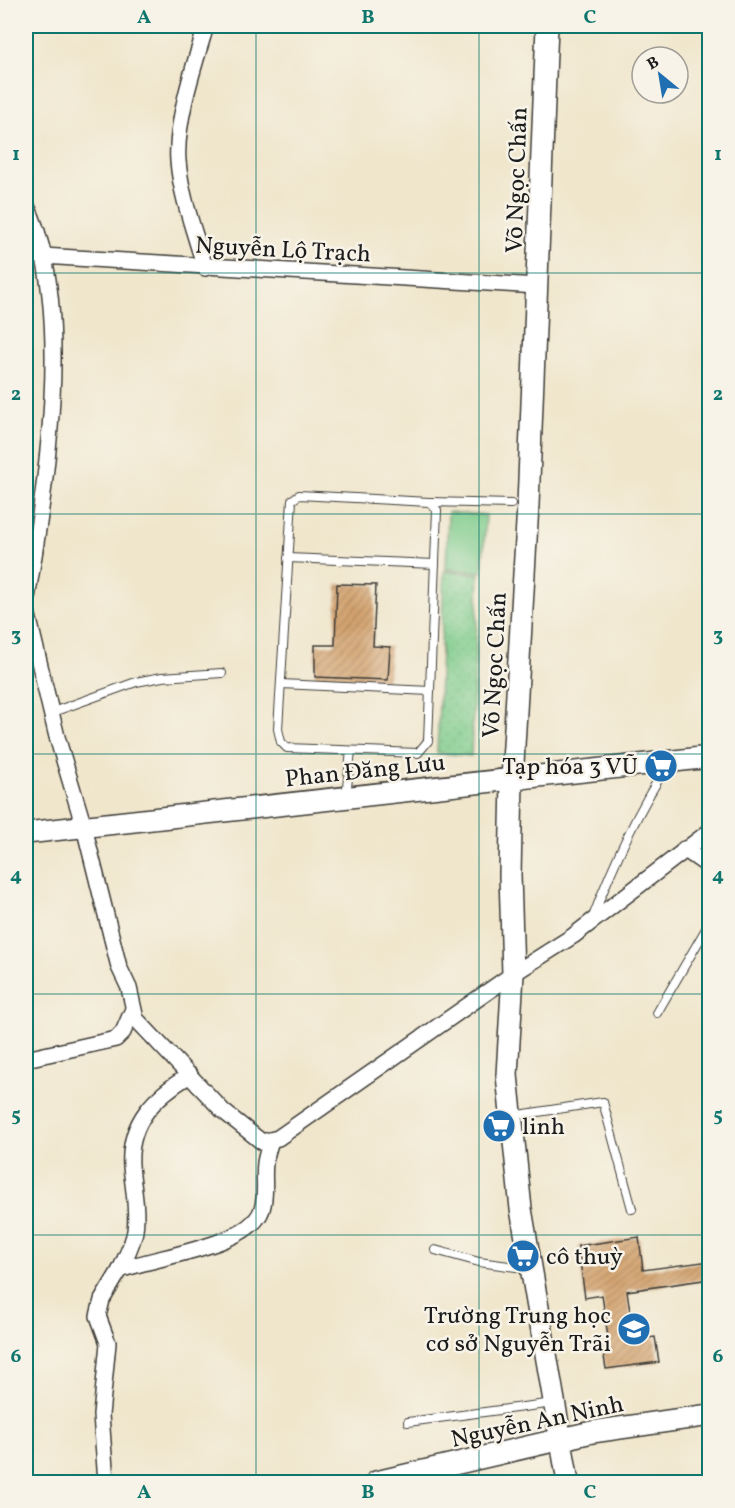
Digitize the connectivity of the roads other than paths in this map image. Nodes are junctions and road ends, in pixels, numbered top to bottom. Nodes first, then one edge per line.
1 (206, 26) edge
2 (547, 26) edge
3 (26, 204) edge
4 (26, 255) edge
5 (44, 256) junction
6 (205, 268) junction
7 (537, 286) junction
8 (429, 502) junction
9 (512, 504) dead end
10 (288, 558) junction
11 (435, 564) junction
12 (26, 605) edge
13 (222, 673) dead end
14 (281, 684) junction
15 (430, 691) junction
16 (50, 713) junction
17 (351, 751) junction
18 (710, 757) edge
19 (670, 762) junction
20 (512, 780) junction
21 (346, 798) junction
22 (84, 827) junction
23 (710, 831) edge
24 (26, 833) edge
25 (684, 849) junction
26 (710, 867) edge
27 (591, 921) junction
28 (710, 922) edge
29 (513, 974) junction
30 (133, 1009) junction
31 (657, 1013) dead end
32 (26, 1059) edge
33 (190, 1075) junction
34 (510, 1117) junction
35 (271, 1140) junction
36 (632, 1209) dead end
37 (435, 1250) dead end
38 (531, 1269) junction
39 (120, 1270) junction
40 (556, 1403) junction
41 (710, 1415) edge
42 (408, 1422) dead end
43 (562, 1439) junction
44 (106, 1482) edge
45 (376, 1482) edge
46 (568, 1482) edge

1 - 6 street
2 - 7 street, Võ Ngọc Chấn
3 - 5 street
4 - 5 street, Nguyễn Lộ Trạch
5 - 6 street, Nguyễn Lộ Trạch
5 - 12 street
6 - 7 street, Nguyễn Lộ Trạch
7 - 20 street, Võ Ngọc Chấn
8 - 9 lane
8 - 10 lane
8 - 11 lane
10 - 11 lane
10 - 14 lane
11 - 15 lane
12 - 16 street
13 - 16 lane
14 - 15 lane
14 - 17 lane
15 - 17 lane
16 - 22 street
17 - 21 lane
18 - 19 street, Phan Đăng Lưu
19 - 20 street, Phan Đăng Lưu
19 - 27 lane
20 - 21 street, Phan Đăng Lưu
20 - 29 street, Võ Ngọc Chấn
21 - 22 street, Phan Đăng Lưu
22 - 24 street, Phan Đăng Lưu
22 - 30 street
23 - 25 street
25 - 26 street
25 - 27 street
27 - 29 street
28 - 31 lane
29 - 34 street, Võ Ngọc Chấn
29 - 35 street
30 - 32 street
30 - 33 street
33 - 35 street
33 - 39 street
34 - 36 lane
34 - 38 street, Võ Ngọc Chấn
35 - 39 street
37 - 38 lane
38 - 40 street, Võ Ngọc Chấn
39 - 44 street
40 - 42 lane
40 - 43 street, Võ Ngọc Chấn
41 - 43 street, Nguyễn An Ninh
43 - 45 street, Nguyễn An Ninh
43 - 46 street, Võ Ngọc Chấn

